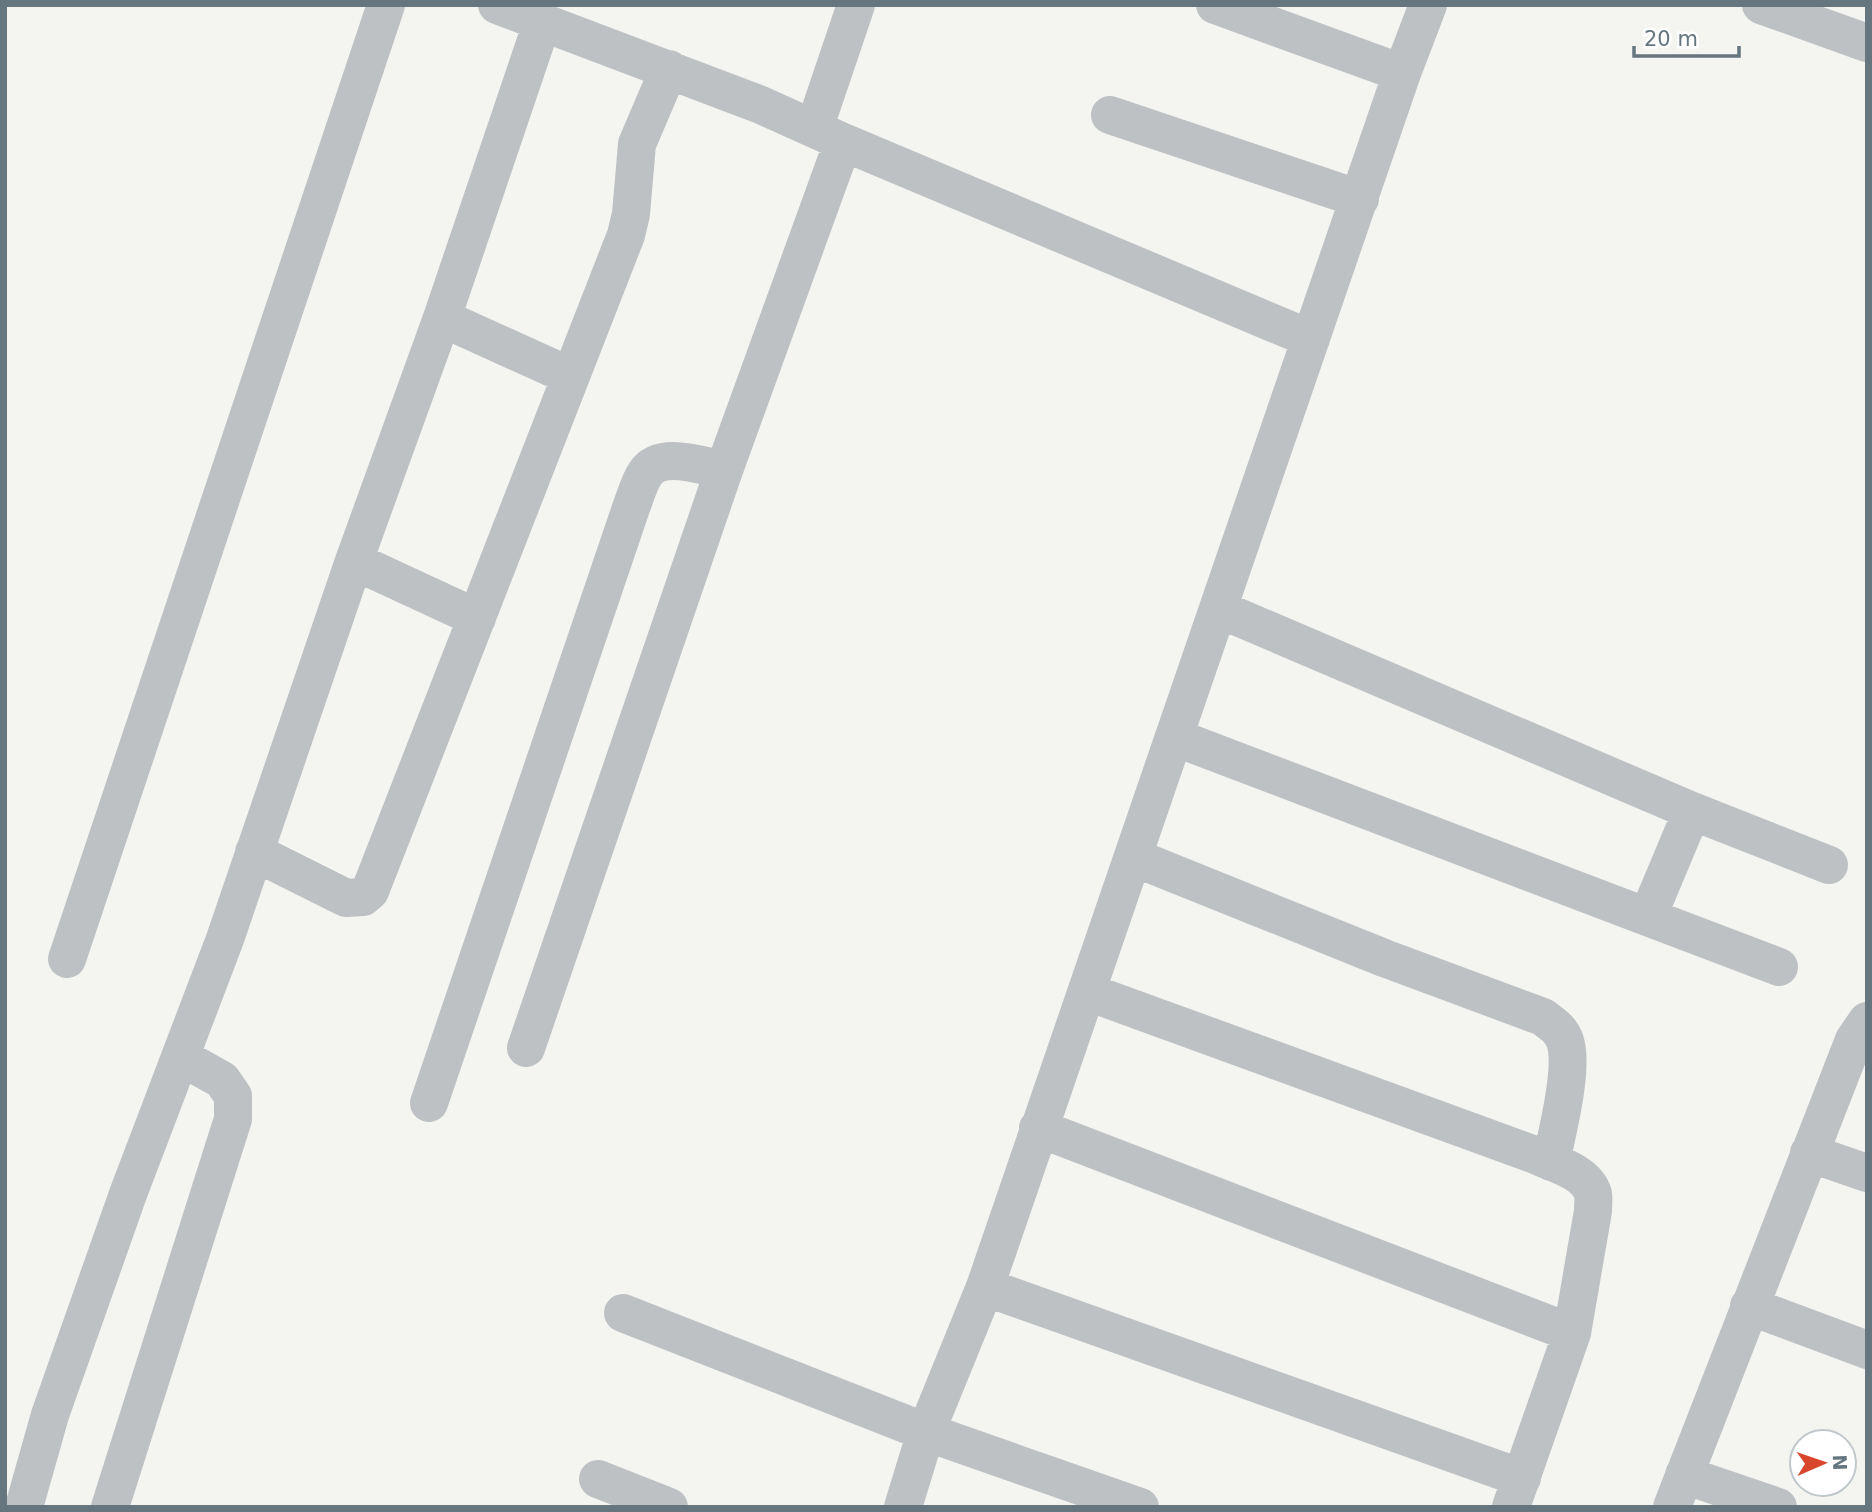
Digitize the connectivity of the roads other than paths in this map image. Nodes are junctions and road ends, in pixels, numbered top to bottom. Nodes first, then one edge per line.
1 (386, 5) edge
2 (496, 5) edge
3 (856, 5) edge
4 (1214, 5) edge
5 (1427, 5) edge
6 (1765, 6) edge
7 (564, 20) edge
8 (1867, 43) edge
9 (669, 69) junction
10 (1402, 73) junction
11 (1110, 115) dead end
12 (829, 136) junction
13 (1360, 199) junction
14 (442, 318) junction
15 (1311, 339) junction
16 (570, 376) junction
17 (724, 470) junction
18 (354, 561) junction
19 (1219, 609) junction
20 (477, 618) junction
21 (1174, 737) junction
22 (1692, 811) junction
23 (254, 852) junction
24 (1133, 857) junction
25 (1829, 865) dead end
26 (1648, 916) junction
27 (67, 959) dead end
28 (1779, 967) dead end
29 (1088, 992) junction
30 (1867, 1021) edge
31 (526, 1048) dead end
32 (181, 1057) junction
33 (429, 1103) dead end
34 (1038, 1128) junction
35 (1809, 1153) junction
36 (1551, 1162) junction
37 (1867, 1173) edge
38 (985, 1287) junction
39 (1749, 1306) junction
40 (623, 1313) dead end
41 (1572, 1333) junction
42 (1867, 1350) edge
43 (926, 1432) junction
44 (598, 1479) dead end
45 (1678, 1491) edge
46 (1516, 1492) edge
47 (24, 1507) edge
48 (110, 1507) edge
49 (670, 1507) edge
50 (903, 1507) edge
51 (1140, 1507) edge
52 (1778, 1507) edge

1 - 27 street
2 - 7 street
3 - 12 street
4 - 10 street
5 - 10 street
6 - 8 street
7 - 9 street
7 - 14 street
9 - 12 street
9 - 16 street
10 - 13 street
11 - 13 street
12 - 15 street
12 - 17 street
13 - 15 street
14 - 16 street
14 - 18 street
15 - 19 street
16 - 20 street
17 - 31 street
17 - 33 street
18 - 20 street
18 - 23 street
19 - 21 street
19 - 22 street
20 - 23 street
21 - 24 street
21 - 26 street
22 - 25 street
22 - 26 street
23 - 32 street
24 - 29 street
24 - 36 street
26 - 28 street
29 - 34 street
29 - 36 street
30 - 35 street
32 - 47 street
32 - 48 street
34 - 38 street
34 - 41 street
35 - 37 street
35 - 39 street
36 - 41 street
38 - 43 street
38 - 46 street
39 - 42 street
39 - 45 street
40 - 43 street
41 - 46 street
43 - 50 street
43 - 51 street
44 - 49 street
45 - 52 street

